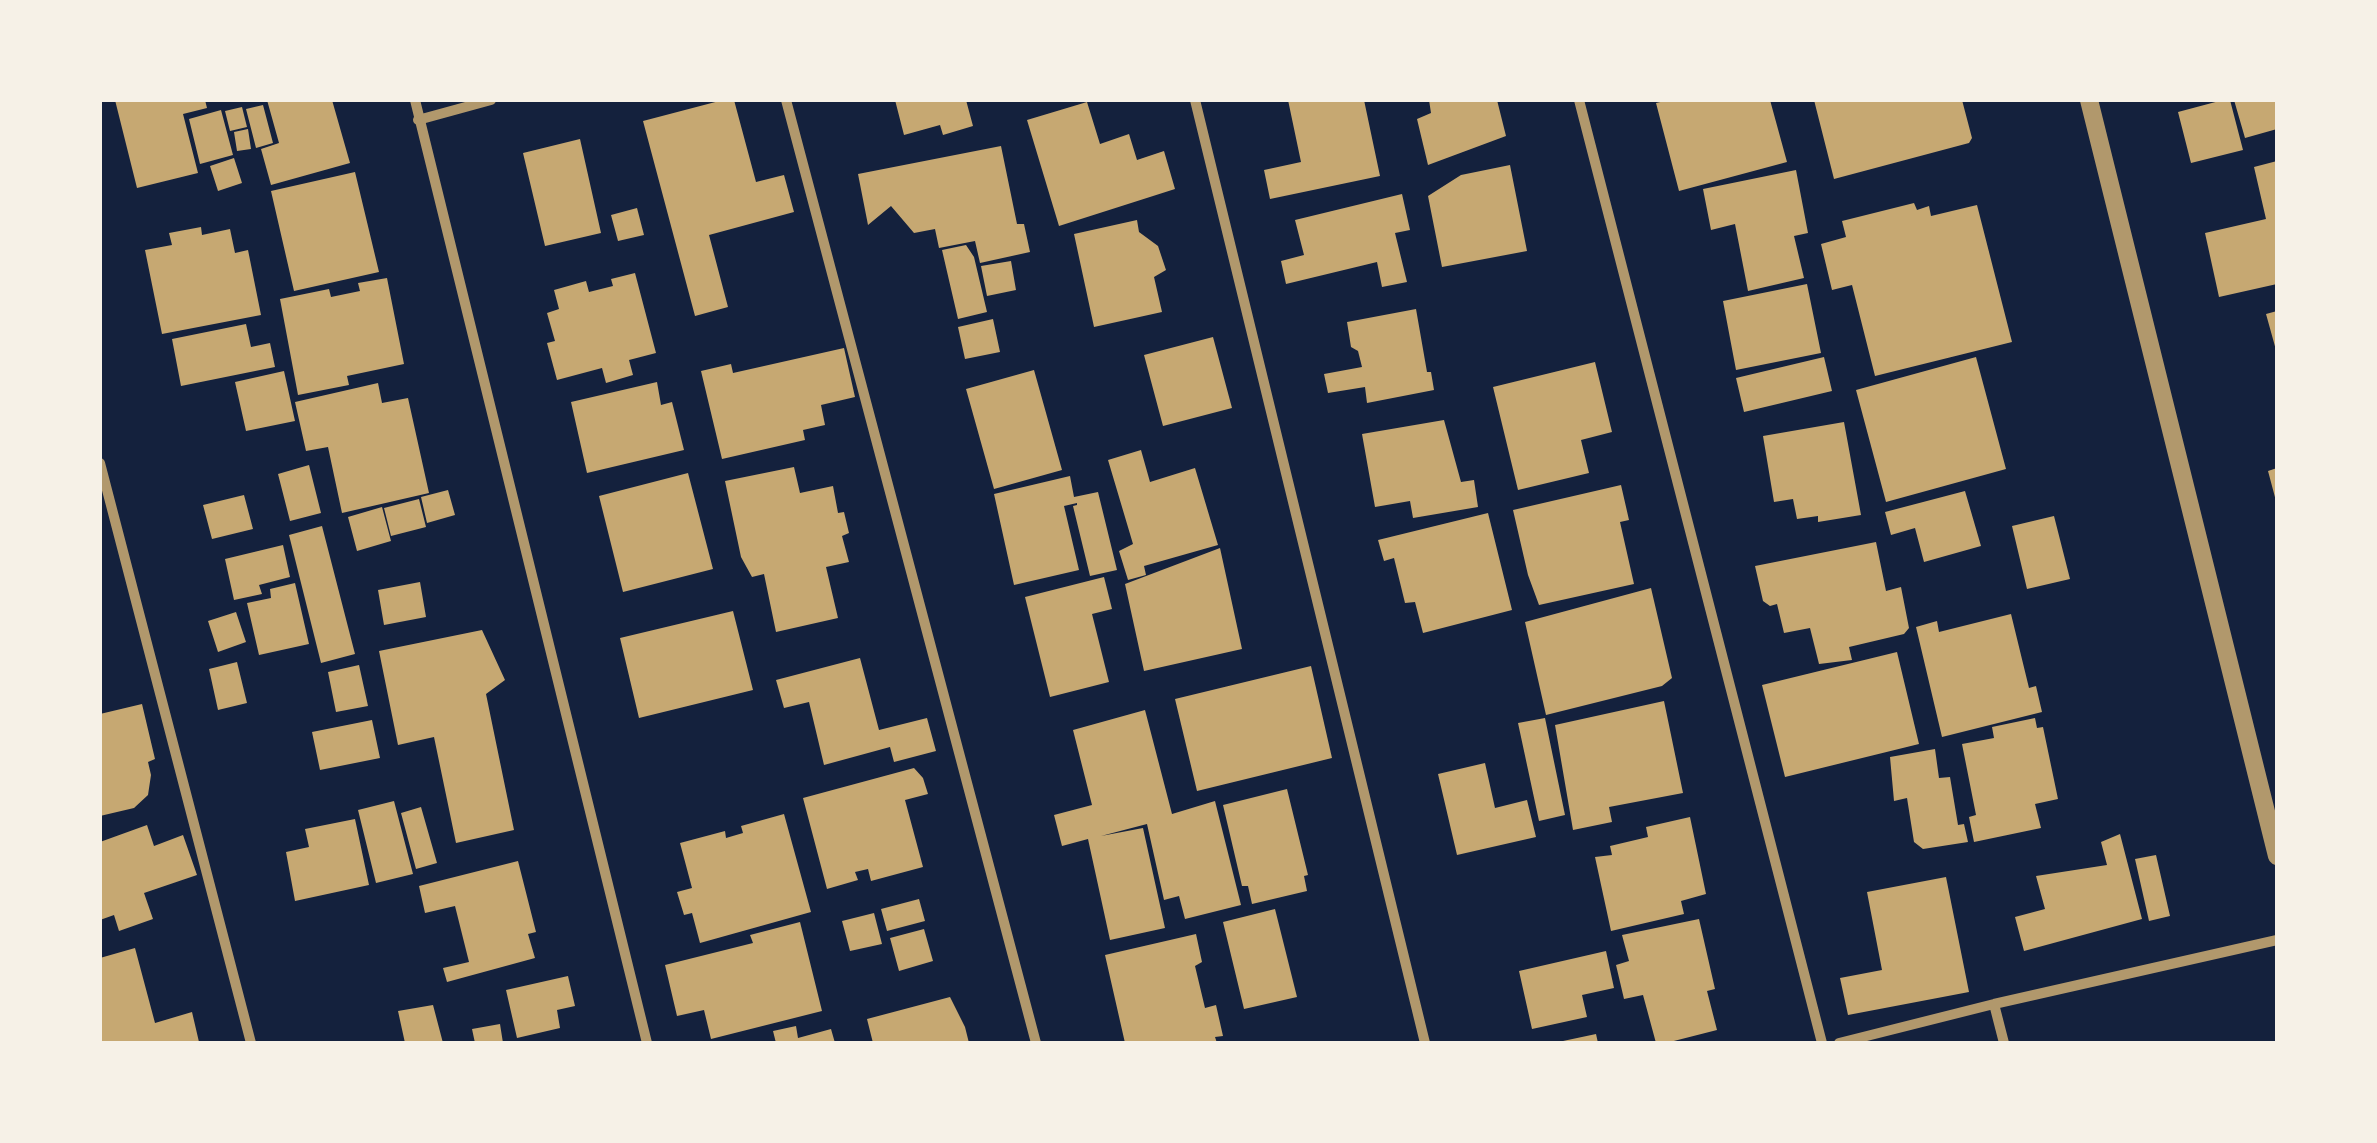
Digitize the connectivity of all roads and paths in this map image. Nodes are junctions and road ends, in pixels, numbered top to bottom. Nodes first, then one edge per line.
1 (415, 100) edge
2 (491, 100) edge
3 (786, 100) edge
4 (1195, 100) edge
5 (1579, 100) edge
6 (2090, 100) edge
7 (418, 120) junction
8 (100, 463) edge
9 (2277, 856) edge
10 (2277, 940) edge
11 (1994, 1004) junction
12 (252, 1043) edge
13 (647, 1043) edge
14 (1036, 1043) edge
15 (1424, 1043) edge
16 (1822, 1043) edge
17 (1839, 1043) edge
18 (2004, 1043) edge

1 - 7 street
2 - 7 street
3 - 14 street
4 - 15 street
5 - 16 street
6 - 9 street
7 - 13 street
8 - 12 street
10 - 11 street
11 - 17 street
11 - 18 street

